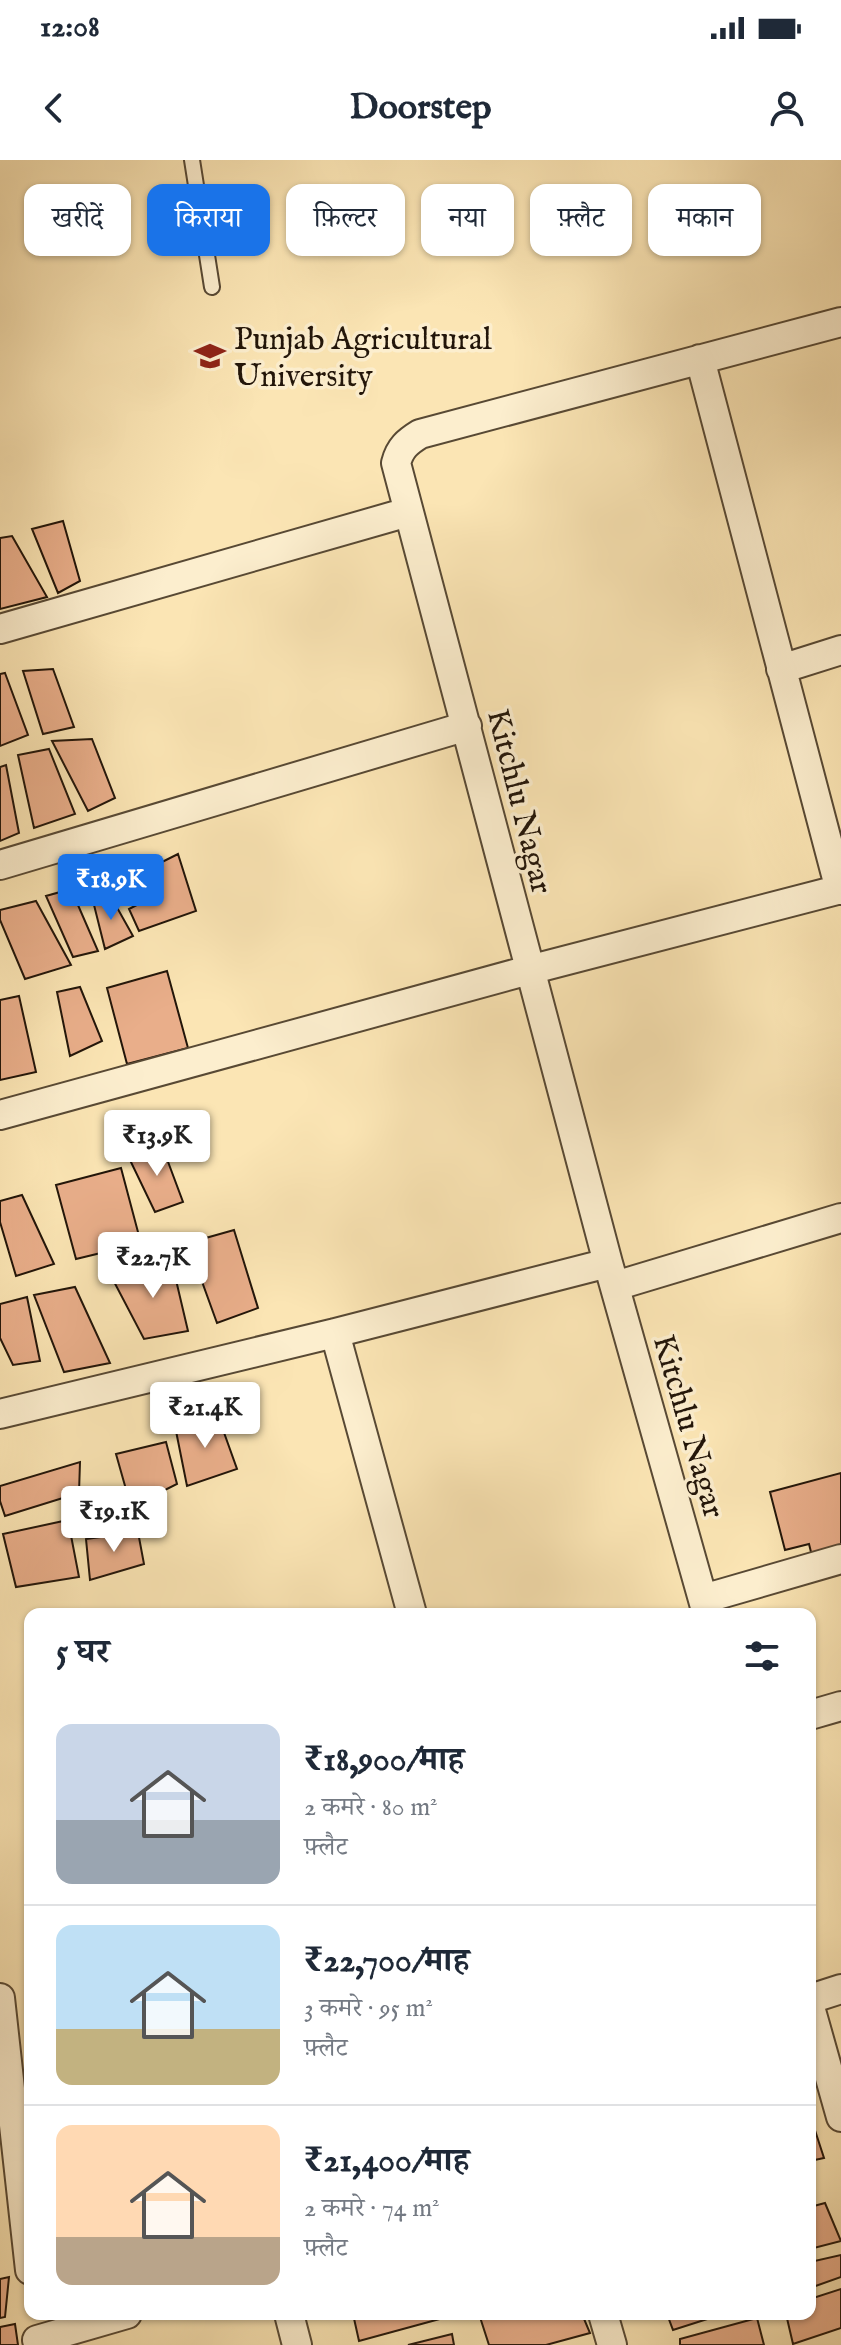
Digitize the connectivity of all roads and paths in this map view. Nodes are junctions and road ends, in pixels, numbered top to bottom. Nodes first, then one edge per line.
1 (192, 160) edge
2 (212, 287) dead end
3 (841, 322) edge
4 (700, 359) junction
5 (408, 512) junction
6 (0, 629) edge
7 (841, 650) edge
8 (781, 669) junction
9 (467, 726) junction
10 (0, 865) edge
11 (840, 890) edge
12 (529, 970) junction
13 (0, 1115) edge
14 (841, 1218) edge
15 (611, 1275) junction
16 (335, 1333) junction
17 (0, 1414) edge
18 (841, 1559) edge
19 (705, 1606) edge
20 (410, 1608) edge
21 (841, 1706) edge
22 (816, 1713) edge
23 (841, 1989) edge
24 (816, 1997) edge
25 (0, 1998) edge
26 (816, 2028) edge
27 (19, 2066) edge
28 (841, 2117) edge
29 (24, 2159) edge
30 (99, 2320) edge
31 (291, 2320) edge
32 (605, 2320) edge
33 (37, 2333) edge
34 (297, 2345) edge
35 (612, 2345) edge

1 - 2 lane
3 - 4 street, Kitchlu Nagar
4 - 5 street, Kitchlu Nagar
4 - 8 street
5 - 6 street
5 - 9 street, Kitchlu Nagar
7 - 8 street
8 - 11 street
9 - 10 street
9 - 12 street, Kitchlu Nagar
11 - 12 street
12 - 13 street
12 - 15 street, Kitchlu Nagar
14 - 15 street
15 - 16 street
15 - 19 street, Kitchlu Nagar
16 - 17 street
16 - 20 street
18 - 19 street
21 - 22 street
23 - 24 street
25 - 27 street
26 - 28 street
27 - 29 street
30 - 33 street
31 - 34 street
32 - 35 street

